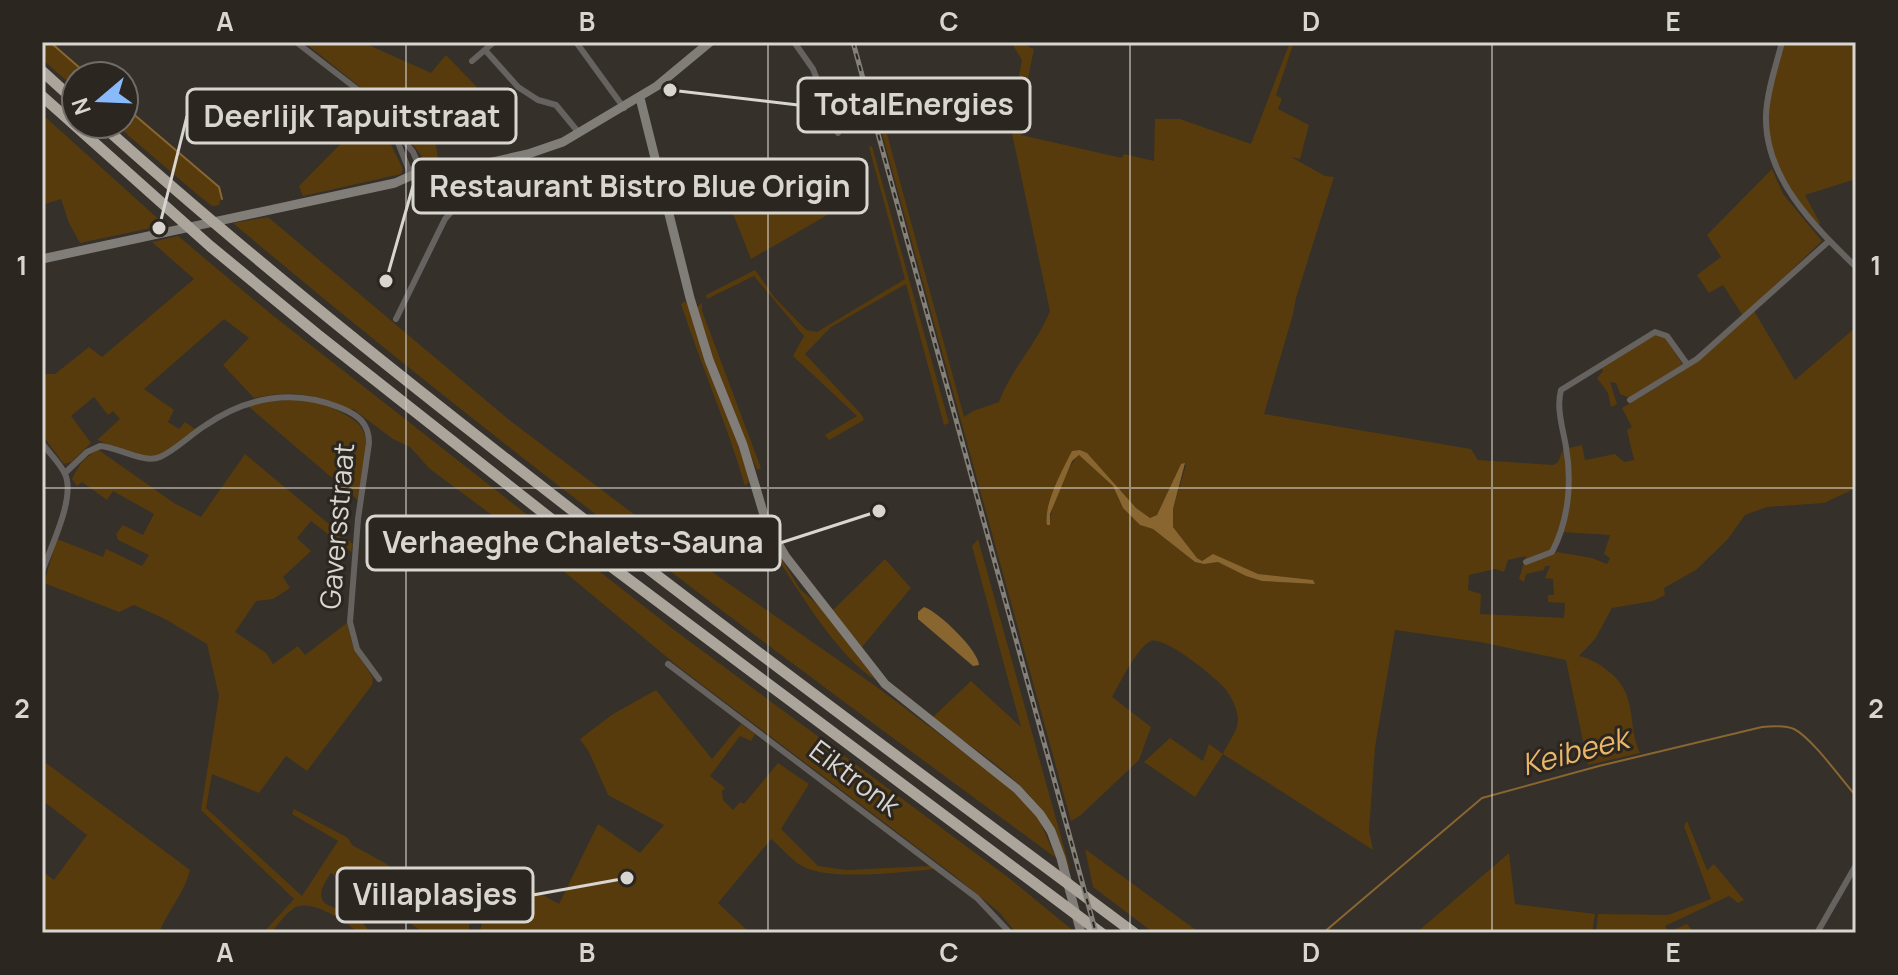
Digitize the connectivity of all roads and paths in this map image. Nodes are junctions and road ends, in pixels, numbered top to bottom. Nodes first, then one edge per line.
1 (296, 42) edge
2 (494, 42) edge
3 (576, 42) edge
4 (710, 42) edge
5 (794, 42) edge
6 (1782, 42) edge
7 (485, 50) junction
8 (472, 61) dead end
9 (42, 71) edge
10 (60, 87) edge
11 (42, 96) edge
12 (640, 98) junction
13 (624, 108) junction
14 (392, 128) junction
15 (579, 133) junction
16 (838, 133) dead end
17 (119, 140) edge
18 (488, 163) junction
19 (422, 172) junction
20 (411, 175) junction
21 (1829, 241) junction
22 (42, 259) edge
23 (1856, 267) edge
24 (396, 319) dead end
25 (1687, 364) junction
26 (1630, 400) dead end
27 (42, 443) edge
28 (65, 473) junction
29 (1526, 562) dead end
30 (42, 572) edge
31 (668, 664) dead end
32 (379, 679) dead end
33 (1856, 865) edge
34 (1010, 933) edge
35 (1081, 933) edge
36 (1101, 933) edge
37 (1134, 933) edge
38 (1817, 933) edge

1 - 14 street
2 - 7 street
3 - 13 street
4 - 12 street
5 - 16 street
6 - 21 street
7 - 8 street
7 - 15 street
9 - 10 highway
11 - 36 highway
12 - 13 street
12 - 35 street
13 - 15 street
14 - 19 street
14 - 20 street
15 - 18 street
17 - 37 highway
18 - 19 street
18 - 24 street
19 - 20 street
20 - 22 street
21 - 23 street
21 - 25 street
25 - 26 street
25 - 29 street
27 - 28 street
28 - 30 street
28 - 32 street, Gaversstraat
31 - 34 street, Eiktronk
33 - 38 street

